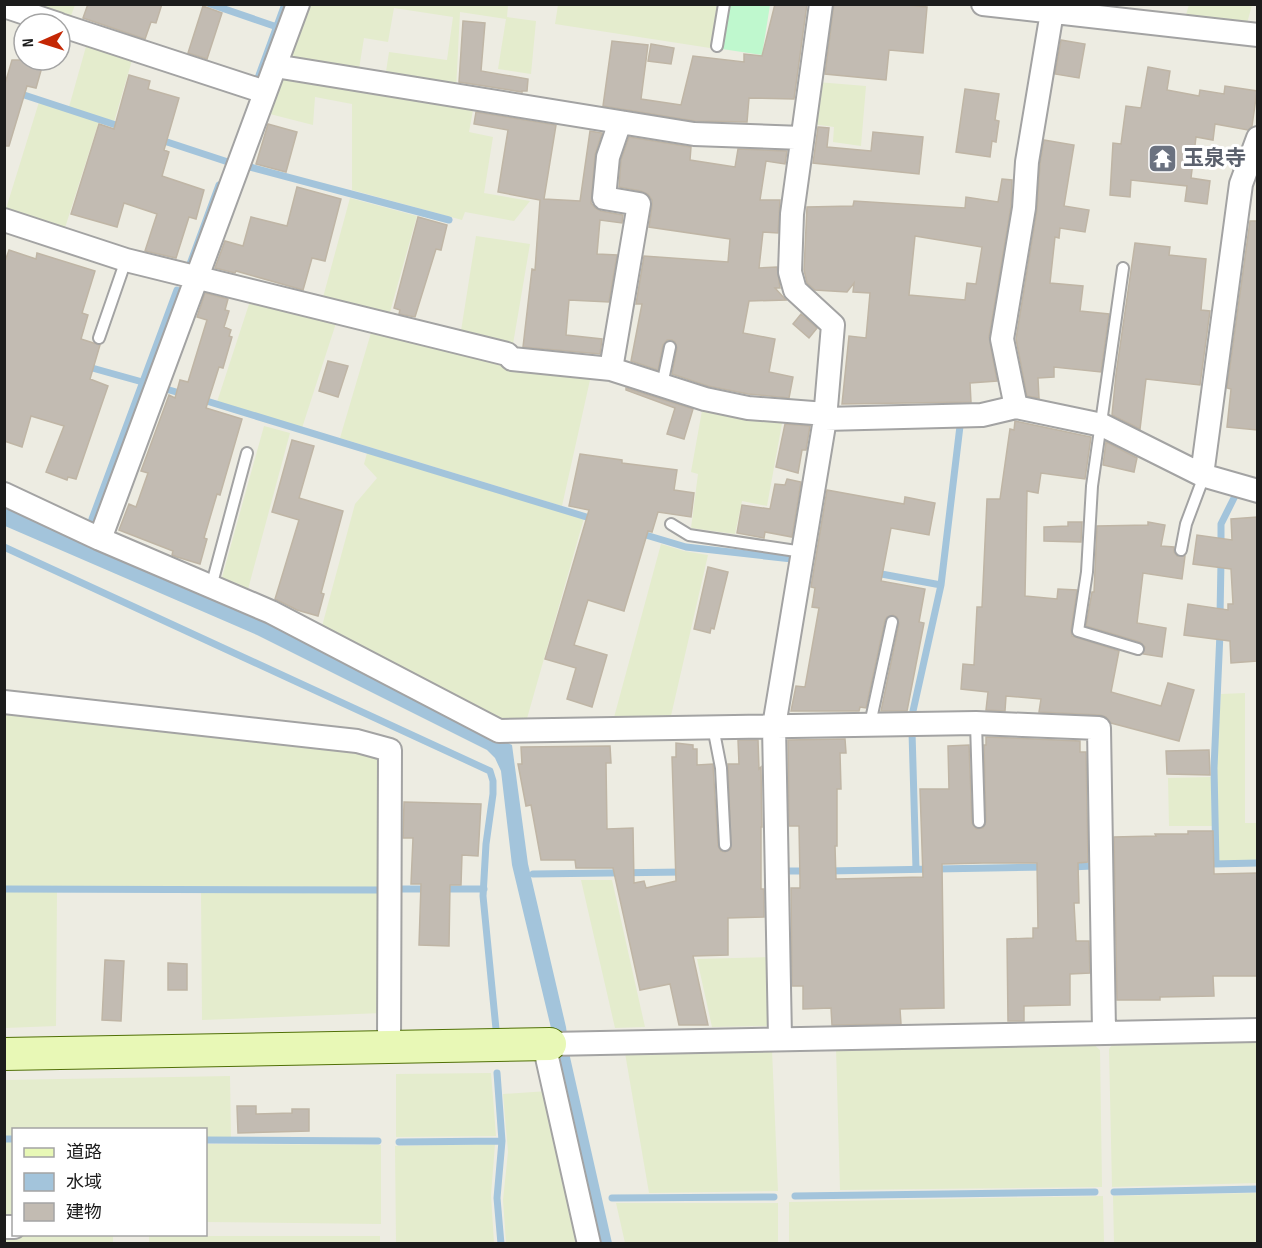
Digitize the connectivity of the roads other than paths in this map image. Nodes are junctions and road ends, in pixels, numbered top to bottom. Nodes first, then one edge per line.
1 (298, 4) edge
2 (724, 4) edge
3 (820, 4) edge
4 (992, 5) edge
5 (4, 6) edge
6 (22, 12) edge
7 (1052, 12) junction
8 (72, 28) edge
9 (1257, 35) edge
10 (717, 46) dead end
11 (275, 66) junction
12 (265, 92) junction
13 (620, 122) junction
14 (802, 138) junction
15 (1257, 138) edge
16 (4, 220) edge
17 (126, 260) junction
18 (1123, 268) dead end
19 (197, 276) junction
20 (99, 338) dead end
21 (670, 347) dead end
22 (611, 369) junction
23 (662, 385) junction
24 (1016, 407) junction
25 (826, 416) junction
26 (1102, 425) junction
27 (247, 453) dead end
28 (1203, 475) junction
29 (1257, 491) edge
30 (4, 494) edge
31 (671, 524) dead end
32 (100, 539) junction
33 (1181, 550) dead end
34 (803, 552) junction
35 (211, 587) junction
36 (892, 622) dead end
37 (1138, 649) dead end
38 (4, 702) edge
39 (976, 723) junction
40 (870, 724) junction
41 (774, 726) junction
42 (713, 727) junction
43 (979, 822) dead end
44 (725, 845) dead end
45 (1257, 1030) edge
46 (1104, 1032) junction
47 (780, 1038) junction
48 (555, 1043) junction
49 (389, 1047) junction
50 (4, 1054) edge
51 (589, 1244) edge

1 - 11 street
2 - 10 lane
3 - 14 street
4 - 7 street
5 - 6 street
7 - 9 street
7 - 24 street
8 - 12 street
11 - 12 street
11 - 13 street
12 - 19 street
13 - 14 street
13 - 22 street
14 - 25 street
15 - 28 street
16 - 17 street
17 - 19 street
17 - 20 lane
18 - 26 lane
19 - 22 street
19 - 32 street
21 - 23 lane
22 - 23 street
23 - 25 street
24 - 25 street
24 - 26 street
25 - 34 street
26 - 28 street
26 - 37 lane
27 - 35 lane
28 - 29 street
28 - 33 lane
30 - 32 street
31 - 34 lane
32 - 35 street
34 - 41 street
35 - 42 street
36 - 40 lane
38 - 49 street
39 - 40 street
39 - 43 lane
39 - 46 street
40 - 41 street
41 - 42 street
41 - 47 street
42 - 44 lane
45 - 46 street
46 - 47 street
47 - 48 street
48 - 49 street
48 - 51 street
49 - 50 street

